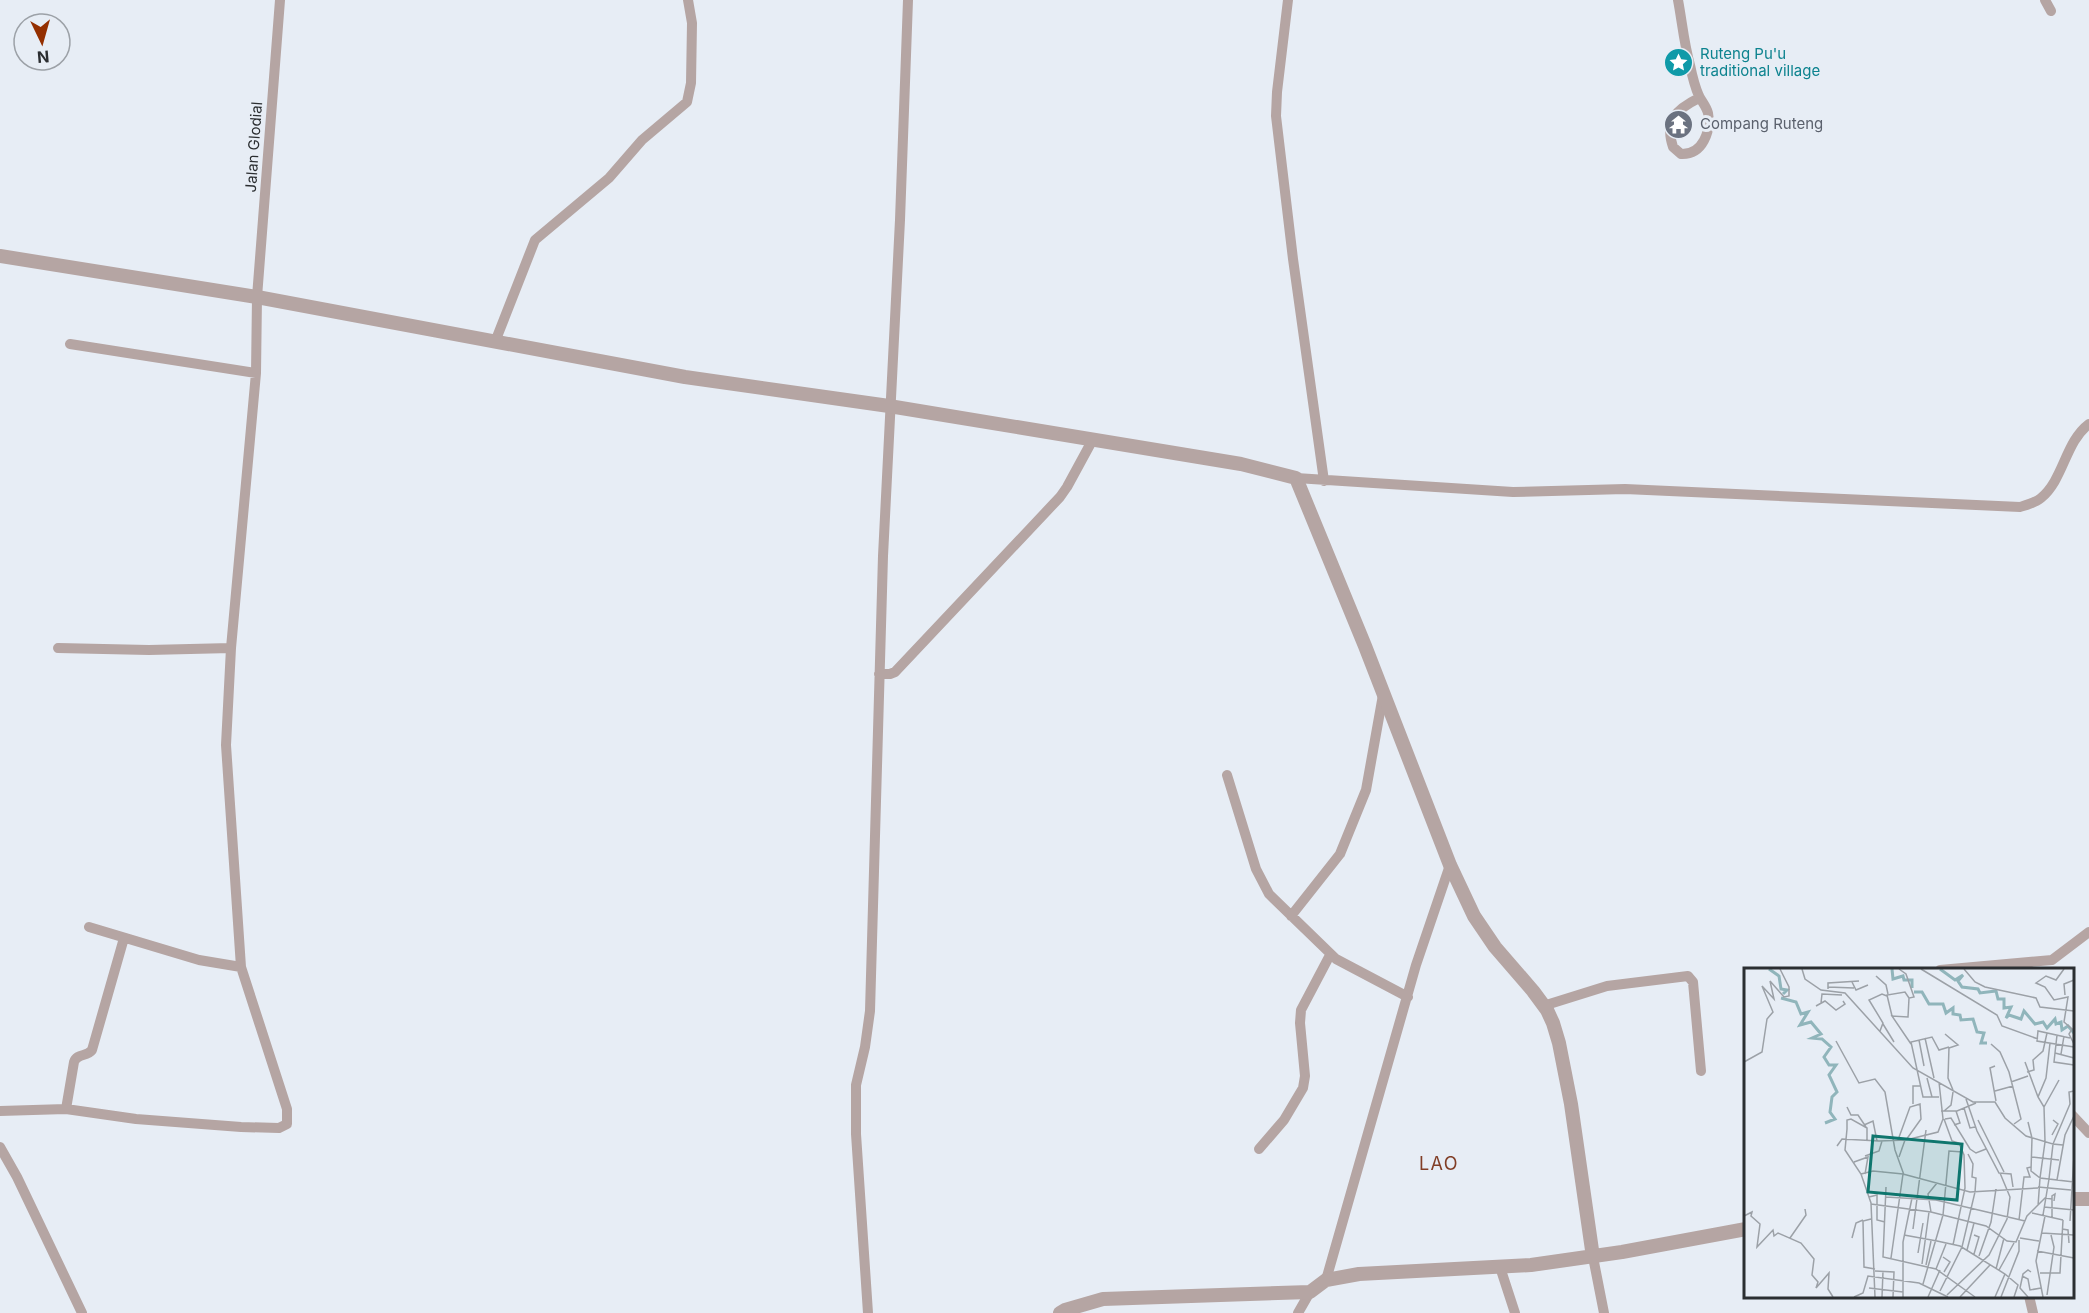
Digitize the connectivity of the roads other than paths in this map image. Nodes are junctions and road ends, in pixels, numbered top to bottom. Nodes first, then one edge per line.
1 (280, 0) edge
2 (687, 0) edge
3 (908, 0) edge
4 (1288, 0) edge
5 (1678, 0) edge
6 (2045, 0) edge
7 (2051, 11) dead end
8 (1700, 98) junction
9 (0, 255) edge
10 (257, 297) junction
11 (495, 342) junction
12 (70, 344) dead end
13 (256, 373) junction
14 (889, 406) junction
15 (2089, 424) edge
16 (1092, 441) junction
17 (1296, 478) junction
18 (1324, 481) junction
19 (58, 648) dead end
20 (231, 648) junction
21 (879, 674) junction
22 (1383, 695) junction
23 (1227, 775) dead end
24 (1450, 865) junction
25 (1291, 915) junction
26 (88, 927) dead end
27 (2089, 932) edge
28 (124, 938) junction
29 (1330, 955) junction
30 (241, 967) junction
31 (1952, 968) edge
32 (1408, 997) junction
33 (1543, 1006) junction
34 (1701, 1071) dead end
35 (66, 1109) junction
36 (0, 1111) edge
37 (2074, 1116) edge
38 (2089, 1133) edge
39 (0, 1148) edge
40 (1259, 1149) dead end
41 (1744, 1229) edge
42 (1593, 1257) junction
43 (1500, 1267) junction
44 (1326, 1280) junction
45 (1310, 1292) junction
46 (2029, 1298) edge
47 (1063, 1312) edge
48 (82, 1313) edge
49 (868, 1313) edge
50 (1298, 1313) edge
51 (1515, 1313) edge
52 (1604, 1313) edge
53 (2032, 1313) edge

1 - 10 street, Jalan Glodial
2 - 11 street
3 - 14 street
4 - 18 street
5 - 8 street
6 - 7 street
8 - 8 street
9 - 10 street
10 - 11 street
10 - 13 street, Jalan Glodial
11 - 14 street
12 - 13 street
13 - 20 street, Jalan Glodial
14 - 16 street
14 - 21 street
15 - 18 street
16 - 17 street
16 - 21 street
17 - 18 street
17 - 22 street
19 - 20 street
20 - 30 street, Jalan Glodial
21 - 49 street
22 - 24 street
22 - 25 street
23 - 25 street
24 - 32 street
24 - 33 street
25 - 29 street
26 - 28 street
27 - 31 street
28 - 30 street
28 - 35 street
29 - 32 street
29 - 40 street
30 - 35 street, Jalan Glodial
32 - 44 street
33 - 34 street
33 - 42 street
35 - 36 street
37 - 38 street
39 - 48 street
41 - 42 street
42 - 43 street
42 - 52 street
43 - 44 street
43 - 51 street
44 - 45 street
45 - 47 street
45 - 50 street
46 - 53 street

